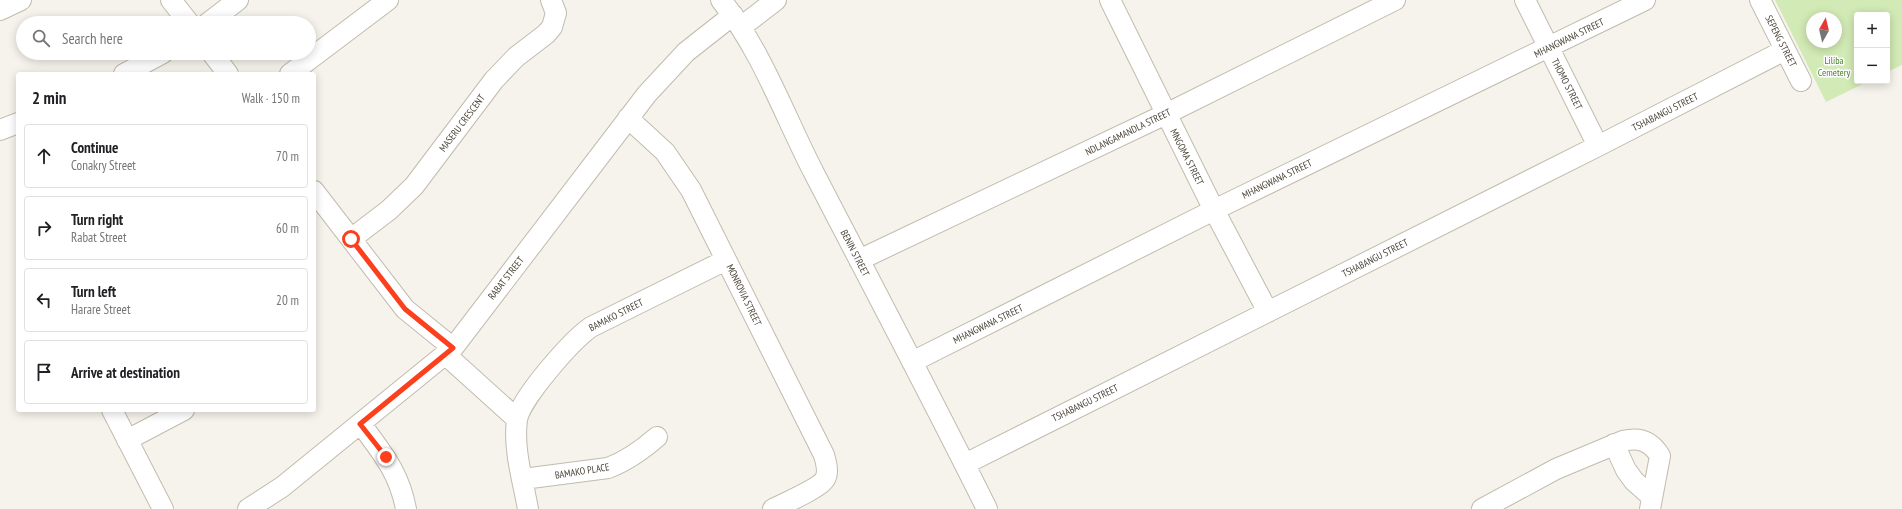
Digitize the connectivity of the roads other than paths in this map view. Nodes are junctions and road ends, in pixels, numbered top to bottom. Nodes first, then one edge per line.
1 (21, 0) edge
2 (171, 0) edge
3 (238, 0) edge
4 (388, 0) edge
5 (551, 0) edge
6 (721, 0) edge
7 (776, 0) edge
8 (1110, 0) edge
9 (1395, 0) edge
10 (1525, 0) edge
11 (1645, 0) edge
12 (1760, 0) edge
13 (0, 10) edge
14 (183, 16) edge
15 (217, 16) edge
16 (737, 21) junction
17 (1548, 48) junction
18 (1785, 50) junction
19 (316, 54) edge
20 (149, 60) edge
21 (217, 60) edge
22 (309, 60) edge
23 (128, 72) edge
24 (226, 72) edge
25 (293, 72) edge
26 (1801, 81) dead end
27 (1166, 114) junction
28 (628, 118) junction
29 (16, 124) edge
30 (0, 130) edge
31 (1598, 146) junction
32 (316, 194) edge
33 (1214, 210) junction
34 (351, 239) junction
35 (726, 260) junction
36 (859, 260) junction
37 (1268, 312) junction
38 (449, 351) junction
39 (912, 362) junction
40 (113, 412) edge
41 (180, 412) edge
42 (517, 419) junction
43 (360, 424) junction
44 (657, 437) dead end
45 (127, 440) junction
46 (1614, 444) junction
47 (964, 464) junction
48 (523, 479) junction
49 (1651, 503) edge
50 (163, 509) edge
51 (248, 509) edge
52 (406, 509) edge
53 (528, 509) edge
54 (773, 509) edge
55 (987, 509) edge
56 (1482, 509) edge

1 - 13 street
2 - 14 street
3 - 15 street
4 - 19 street
5 - 34 street, MASERU CRESCENT
6 - 16 street, BENIN STREET
7 - 16 street, RABAT STREET
8 - 27 street, MNGOMA STREET
9 - 27 street, NDLANGAMANDLA STREET
10 - 17 street, THOMO STREET
11 - 17 street, MHANGWANA STREET
12 - 18 street, SEPENG STREET
16 - 28 street, RABAT STREET
16 - 36 street, BENIN STREET
17 - 31 street, THOMO STREET
17 - 33 street, MHANGWANA STREET
18 - 26 street, SEPENG STREET
18 - 31 street, TSHABANGU STREET
20 - 23 street
21 - 24 street
22 - 25 street
27 - 33 street, MNGOMA STREET
27 - 36 street, NDLANGAMANDLA STREET
28 - 35 street, MONROVIA STREET
28 - 38 street, RABAT STREET
29 - 30 street
31 - 37 street, TSHABANGU STREET
32 - 34 street
33 - 37 street, MNGOMA STREET
33 - 39 street, MHANGWANA STREET
34 - 38 street
35 - 42 street, BAMAKO STREET
35 - 54 street, MONROVIA STREET
36 - 39 street, BENIN STREET
37 - 47 street, TSHABANGU STREET
38 - 42 street
38 - 43 street, RABAT STREET
39 - 47 street, BENIN STREET
40 - 45 street
41 - 45 street
42 - 48 street, BAMAKO STREET
43 - 51 street, RABAT STREET
43 - 52 street
44 - 48 street, BAMAKO PLACE
45 - 50 street
46 - 49 street
46 - 49 street
46 - 56 street
47 - 55 street, BENIN STREET
48 - 53 street, BAMAKO STREET

